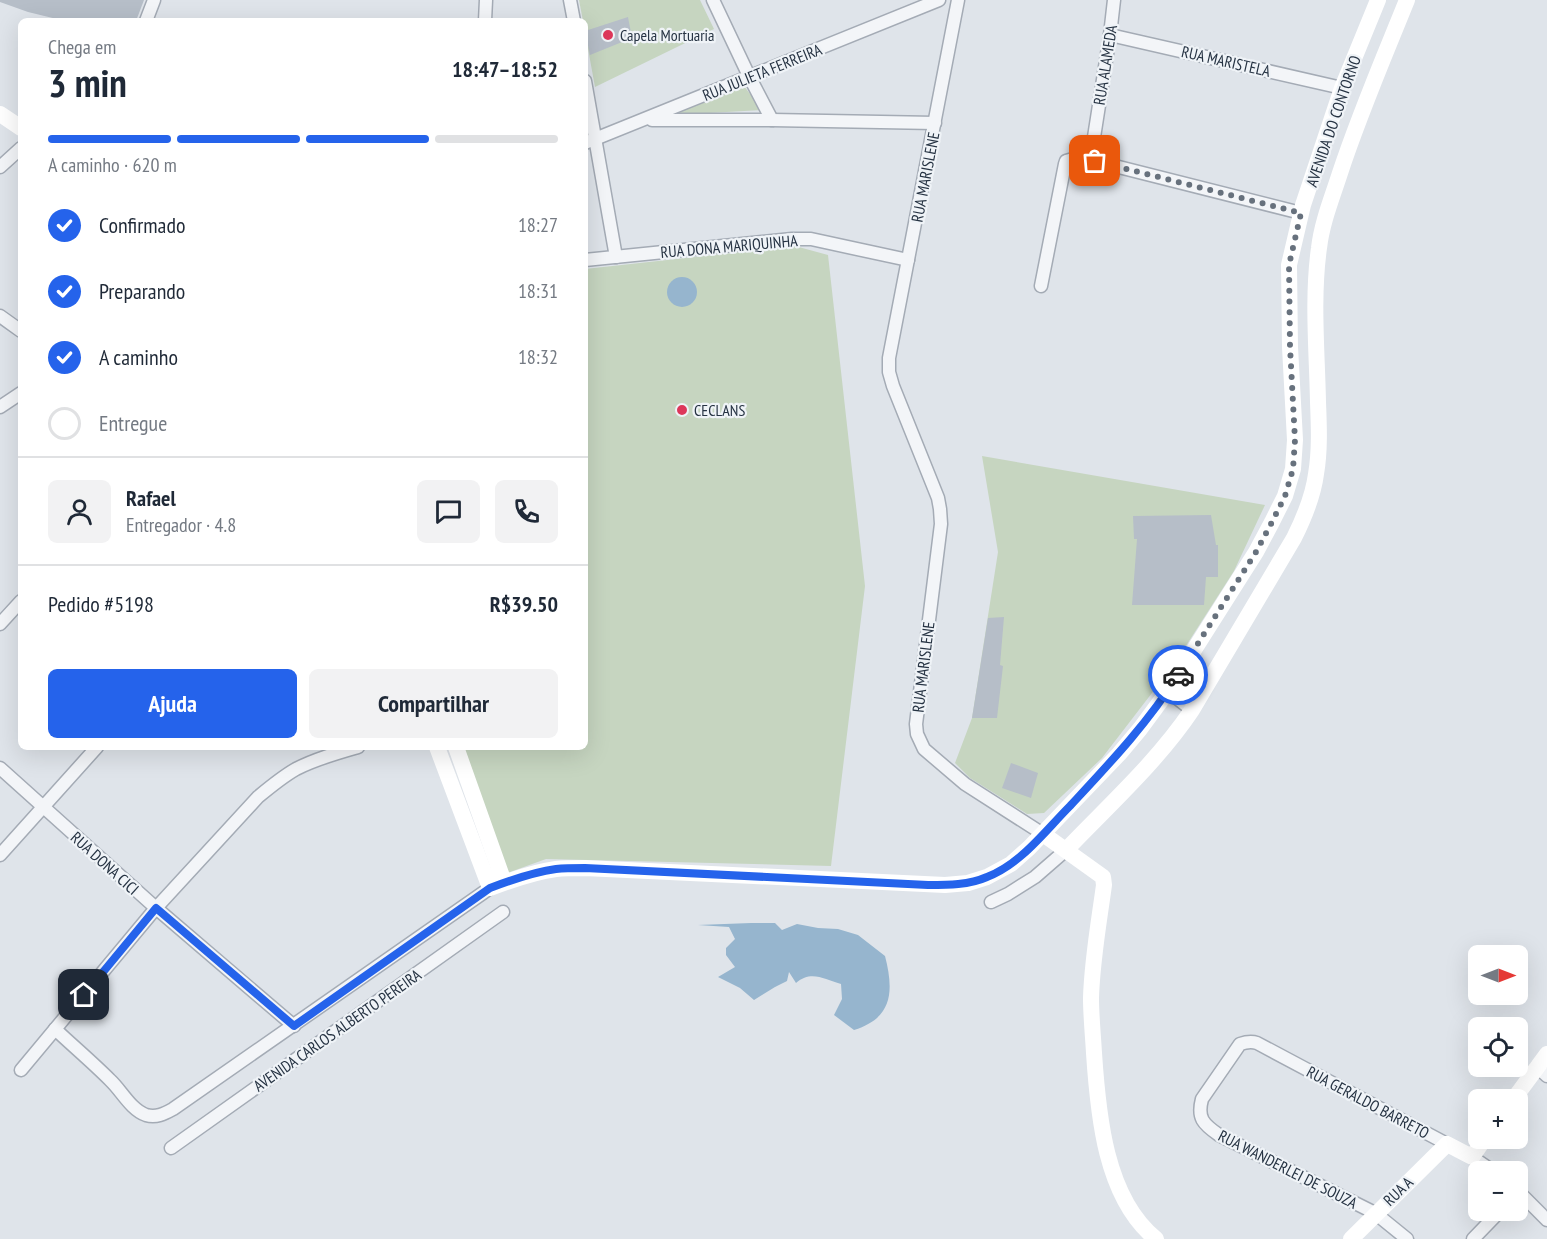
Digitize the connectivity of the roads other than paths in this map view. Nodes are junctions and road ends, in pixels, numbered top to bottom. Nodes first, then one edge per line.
1 (154, 0) edge
2 (486, 0) edge
3 (570, 0) edge
4 (713, 0) edge
5 (939, 0) edge
6 (958, 0) edge
7 (1114, 0) edge
8 (1378, 0) edge
9 (1407, 0) edge
10 (147, 18) edge
11 (485, 18) edge
12 (573, 18) edge
13 (1110, 35) junction
14 (749, 76) junction
15 (1342, 88) junction
16 (0, 114) edge
17 (588, 116) edge
18 (645, 120) junction
19 (772, 120) junction
20 (935, 123) junction
21 (18, 127) edge
22 (590, 140) edge
23 (18, 151) edge
24 (1097, 162) junction
25 (0, 166) edge
26 (1301, 213) junction
27 (616, 257) junction
28 (588, 260) edge
29 (908, 260) junction
30 (1041, 286) dead end
31 (0, 316) edge
32 (18, 329) edge
33 (18, 395) edge
34 (0, 407) edge
35 (18, 604) edge
36 (0, 624) edge
37 (1168, 691) junction
38 (1192, 710) junction
39 (94, 750) edge
40 (348, 750) edge
41 (438, 750) edge
42 (457, 750) edge
43 (0, 768) edge
44 (43, 807) junction
45 (1043, 834) junction
46 (1066, 850) junction
47 (0, 855) edge
48 (497, 885) junction
49 (991, 902) dead end
50 (156, 908) junction
51 (503, 912) dead end
52 (294, 1026) junction
53 (55, 1029) junction
54 (1240, 1044) joint
55 (1544, 1065) edge
56 (21, 1070) dead end
57 (1523, 1089) edge
58 (1447, 1144) junction
59 (171, 1148) dead end
60 (1477, 1149) edge
61 (1472, 1157) junction
62 (1478, 1161) edge
63 (1528, 1202) edge
64 (1376, 1214) junction
65 (1547, 1220) edge
66 (1490, 1221) edge
67 (1156, 1239) edge
68 (1351, 1239) edge
69 (1407, 1239) edge
70 (1473, 1239) edge

1 - 10 street
2 - 11 street
3 - 12 street
4 - 14 street
5 - 14 street, RUA JULIETA FERREIRA
6 - 20 street, RUA MARISLENE
7 - 13 street, RUA ALAMEDA
8 - 15 street, AVENIDA DO CONTORNO
9 - 38 street
13 - 15 street, RUA MARISTELA
13 - 24 street, RUA ALAMEDA
14 - 18 street, RUA JULIETA FERREIRA
14 - 19 street
15 - 26 street, AVENIDA DO CONTORNO
16 - 21 street
17 - 22 street
18 - 19 street
18 - 22 street, RUA JULIETA FERREIRA
19 - 20 street
20 - 29 street, RUA MARISLENE
22 - 27 street
23 - 25 street
24 - 26 street
24 - 30 street
26 - 37 street, AVENIDA DO CONTORNO
27 - 28 street, RUA DONA MARIQUINHA
27 - 29 street, RUA DONA MARIQUINHA
29 - 45 street, RUA MARISLENE
31 - 32 street
33 - 34 street
35 - 36 street
37 - 38 street
37 - 45 street, AVENIDA DO CONTORNO
38 - 46 street
39 - 44 street
40 - 50 street
41 - 48 street
42 - 48 street
43 - 44 street, RUA DONA CICI
44 - 47 street
44 - 50 street, RUA DONA CICI
45 - 46 street, RUA MARISLENE
45 - 48 street, AVENIDA DO CONTORNO
46 - 49 street
46 - 67 street, RUA MARISLENE
48 - 52 street, AVENIDA DO CONTORNO
50 - 52 street, RUA DONA CICI
50 - 53 street
51 - 59 street, AVENIDA CARLOS ALBERTO PEREIRA
52 - 53 street, AVENIDA DO CONTORNO
53 - 56 street
54 - 58 street, RUA GERALDO BARRETO
54 - 64 street, RUA WANDERLEI DE SOUZA
55 - 57 street
58 - 61 street, RUA GERALDO BARRETO
58 - 64 street, RUA A
60 - 61 street
61 - 62 street, RUA GERALDO BARRETO
63 - 65 street
64 - 68 street, RUA A
64 - 69 street, RUA WANDERLEI DE SOUZA
66 - 70 street

